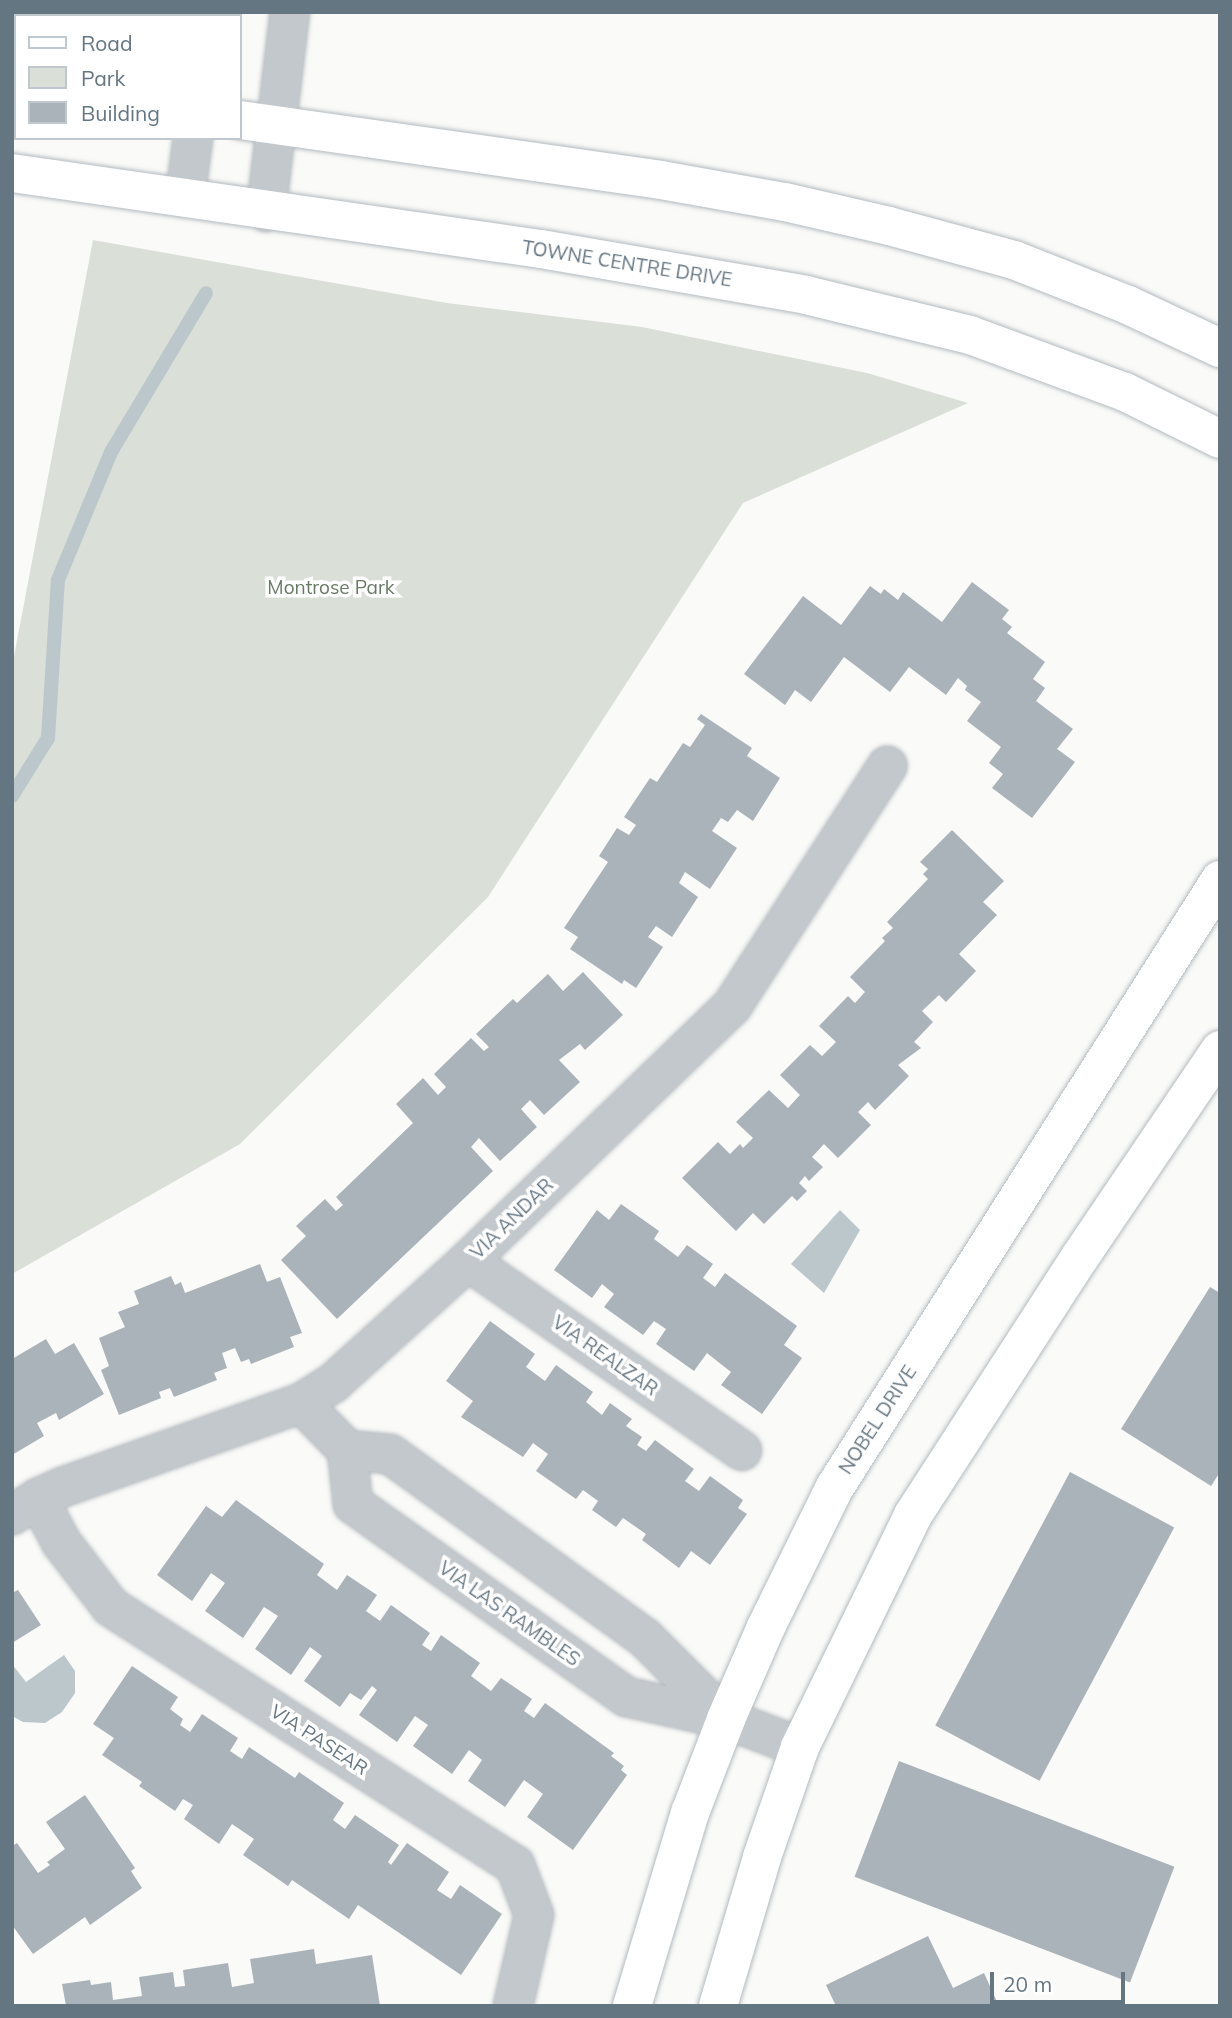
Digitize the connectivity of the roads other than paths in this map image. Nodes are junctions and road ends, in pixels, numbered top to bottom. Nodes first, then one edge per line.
1 (290, 12) edge
2 (258, 122) edge
3 (193, 140) edge
4 (12, 173) edge
5 (186, 198) junction
6 (267, 212) junction
7 (1220, 348) edge
8 (1220, 439) edge
9 (887, 766) dead end
10 (1220, 880) edge
11 (1220, 1050) edge
12 (468, 1261) junction
13 (301, 1403) junction
14 (347, 1450) junction
15 (742, 1451) dead end
16 (25, 1506) edge
17 (726, 1719) junction
18 (800, 1747) junction
19 (513, 2006) edge
20 (632, 2006) edge
21 (718, 2006) edge

1 - 2 street
2 - 6 street
2 - 7 main road
3 - 5 street
4 - 5 main road, TOWNE CENTRE DRIVE
5 - 6 main road, TOWNE CENTRE DRIVE
6 - 8 main road, TOWNE CENTRE DRIVE
9 - 12 street, VIA ANDAR
10 - 17 main road, NOBEL DRIVE
11 - 18 main road
12 - 13 street, VIA ANDAR
12 - 15 street, VIA REALZAR
13 - 14 street
13 - 16 street, VIA ANDAR
14 - 17 street, VIA LAS RAMBLES
14 - 17 street, VIA LAS RAMBLES
16 - 19 street, VIA PASEAR
17 - 18 street, VIA LAS RAMBLES
17 - 20 main road, NOBEL DRIVE
18 - 21 main road

